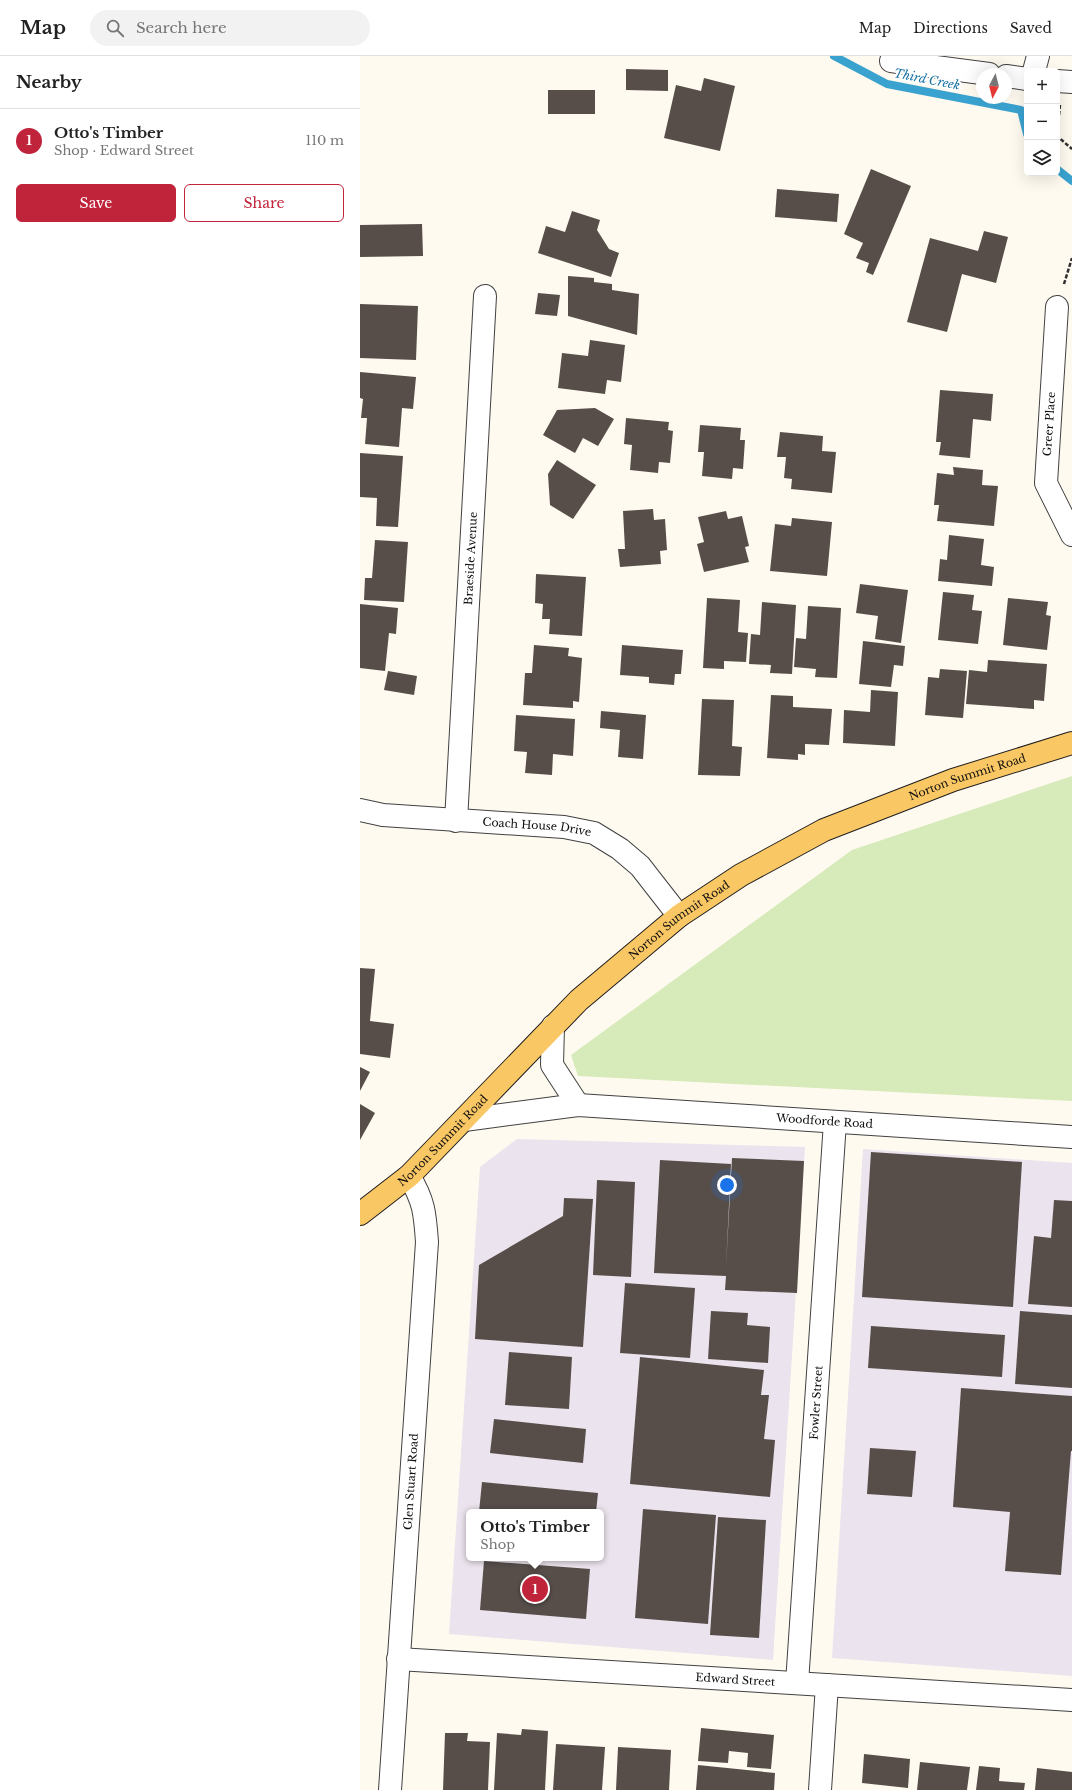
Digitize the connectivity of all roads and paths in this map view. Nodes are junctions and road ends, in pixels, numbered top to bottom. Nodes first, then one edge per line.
1 (1038, 56) edge
2 (891, 61) dead end
3 (1035, 68) edge
4 (976, 72) edge
5 (1012, 77) edge
6 (1024, 79) edge
7 (1064, 81) edge
8 (1072, 149) edge
9 (486, 296) dead end
10 (1056, 307) dead end
11 (1072, 535) edge
12 (1072, 743) edge
13 (360, 810) edge
14 (456, 821) junction
15 (679, 916) junction
16 (553, 1026) junction
17 (578, 1105) junction
18 (464, 1120) junction
19 (835, 1122) junction
20 (1072, 1137) edge
21 (409, 1176) junction
22 (360, 1214) edge
23 (398, 1659) junction
24 (797, 1683) junction
25 (827, 1685) junction
26 (1072, 1700) edge
27 (390, 1790) edge
28 (820, 1790) edge

1 - 3 street
2 - 4 street
5 - 6 street
7 - 8 path
9 - 14 street, Braeside Avenue
10 - 11 street, Greer Place
12 - 15 main road, Norton Summit Road
13 - 14 street, Coach House Drive
14 - 15 street, Coach House Drive
15 - 16 main road, Norton Summit Road
16 - 17 street
16 - 18 main road, Norton Summit Road
17 - 18 street, Woodforde Road
17 - 19 street, Woodforde Road
18 - 21 main road, Norton Summit Road
19 - 20 street, Woodforde Road
19 - 24 street, Fowler Street
21 - 22 main road, Norton Summit Road
21 - 23 street, Glen Stuart Road
23 - 24 street, Edward Street
23 - 27 street, Glen Stuart Road
24 - 25 street, Edward Street
25 - 26 street, Edward Street
25 - 28 street

